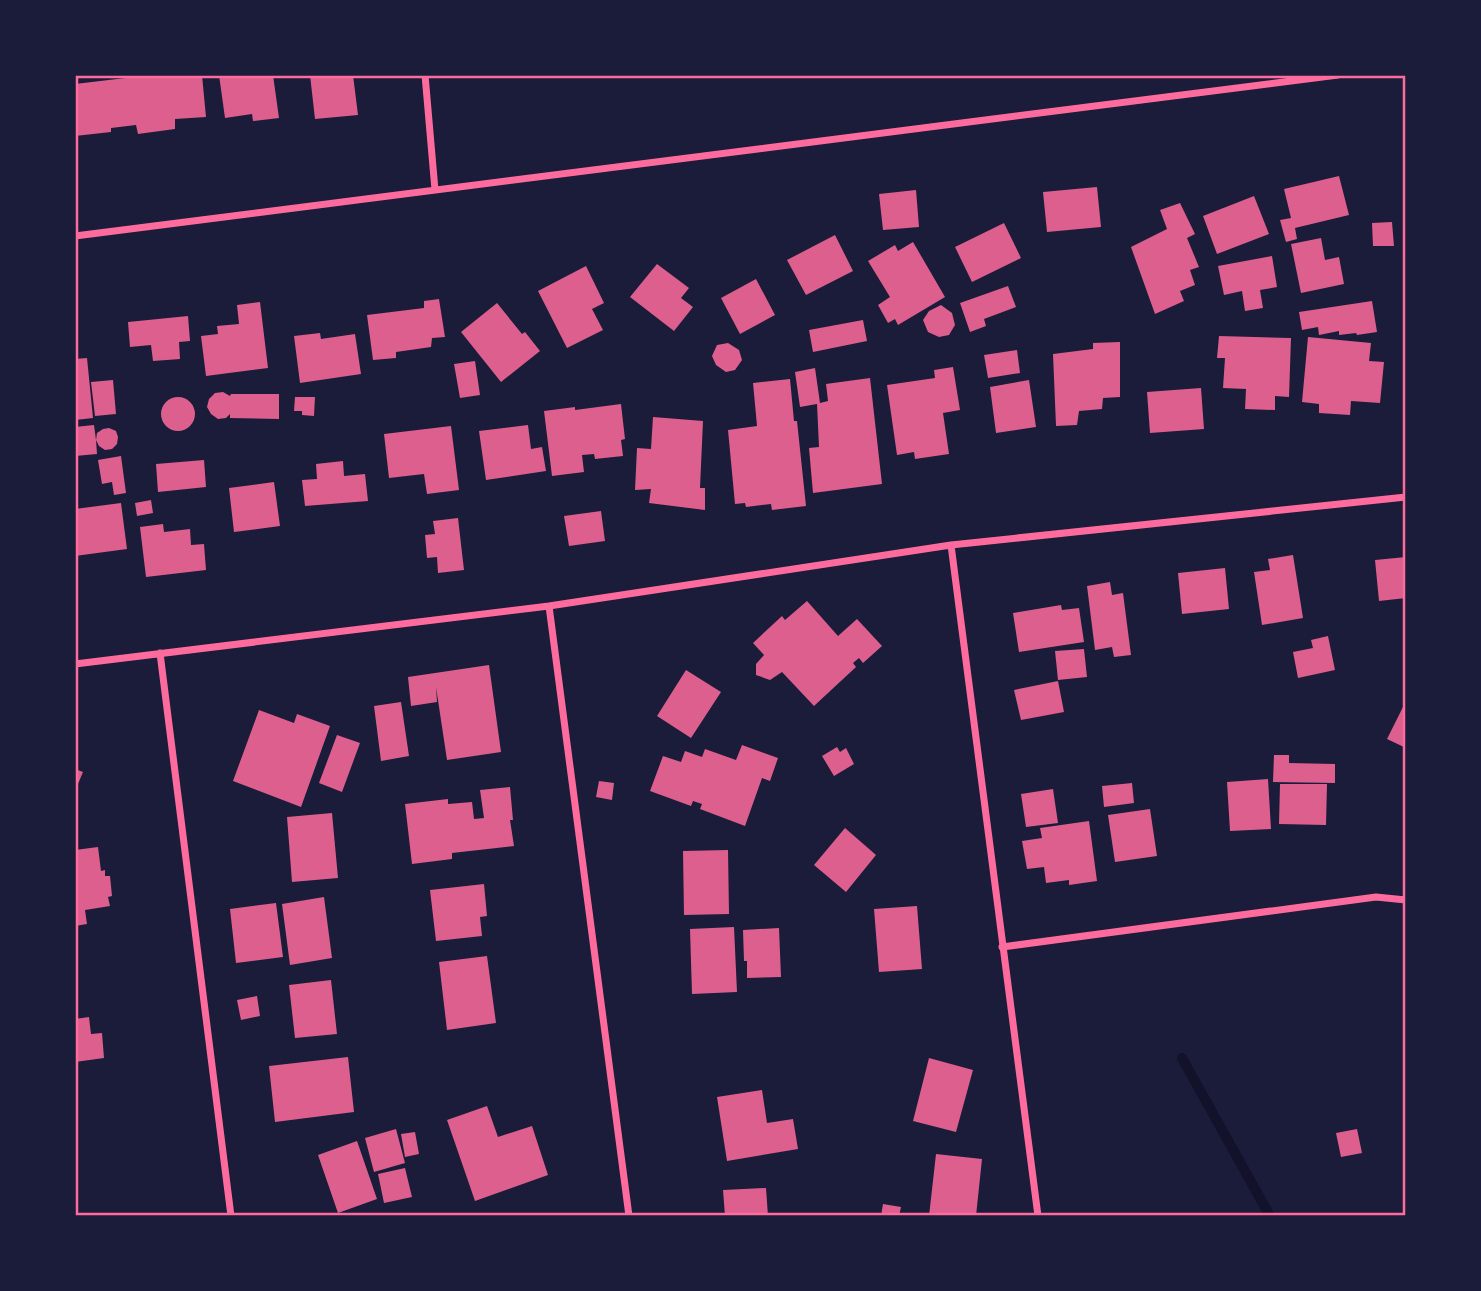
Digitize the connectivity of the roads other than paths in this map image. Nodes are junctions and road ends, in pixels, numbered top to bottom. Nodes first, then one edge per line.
1 (425, 75) edge
2 (1338, 75) edge
3 (435, 190) junction
4 (75, 236) edge
5 (1406, 497) edge
6 (951, 545) junction
7 (549, 606) junction
8 (160, 653) junction
9 (75, 664) edge
10 (1406, 900) edge
11 (1002, 947) junction
12 (231, 1216) edge
13 (629, 1216) edge
14 (1038, 1216) edge

1 - 3 street
2 - 3 street
3 - 4 street
5 - 6 street
6 - 7 street
6 - 11 street
7 - 8 street
7 - 13 street
8 - 9 street
8 - 12 street
10 - 11 street
11 - 14 street

